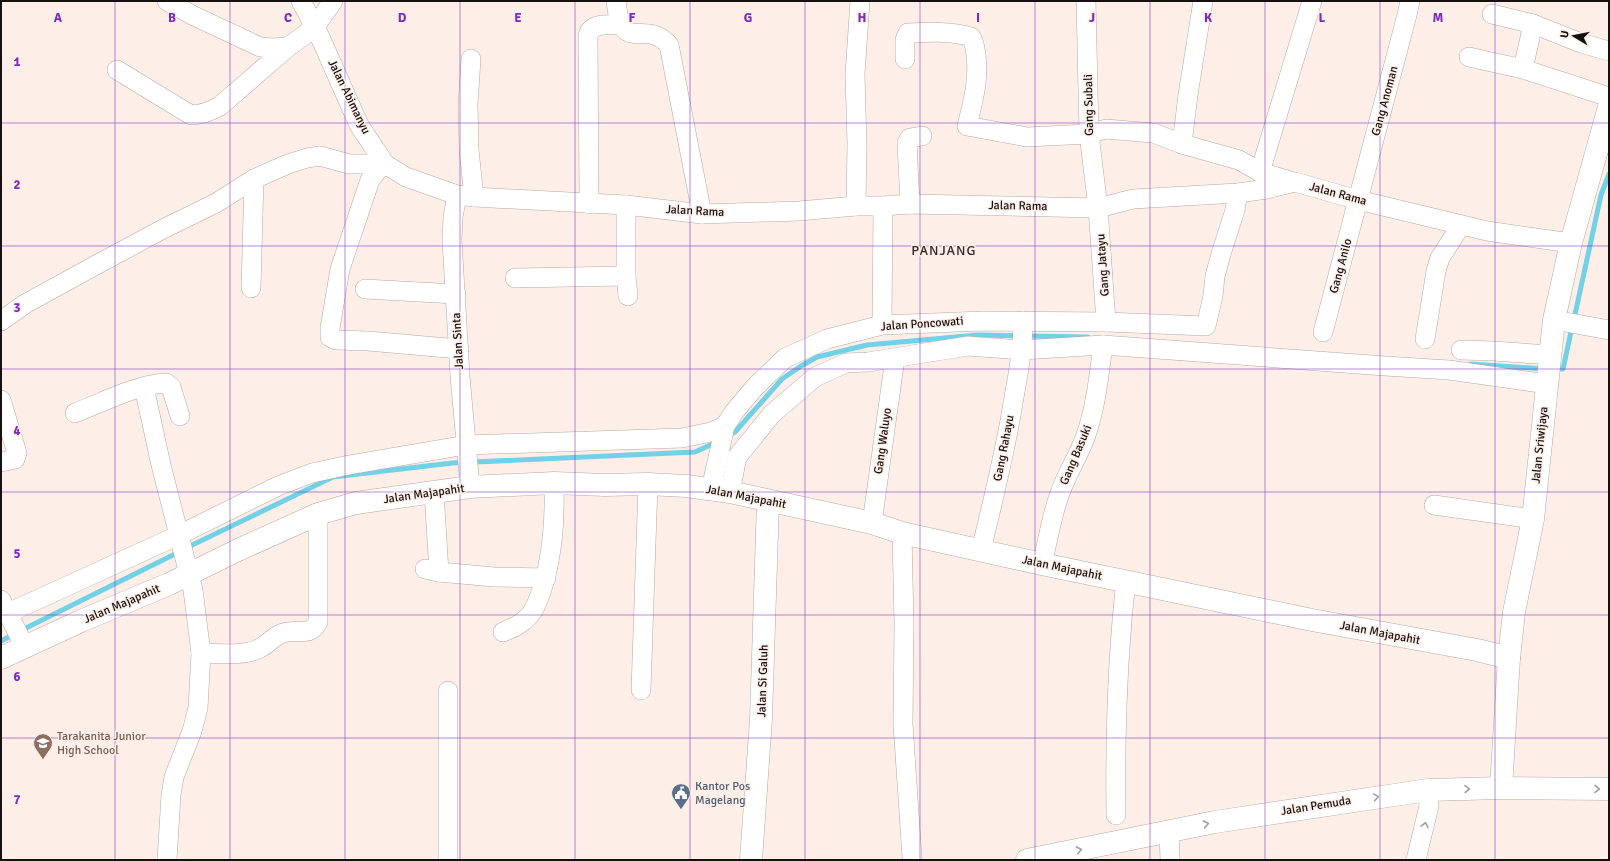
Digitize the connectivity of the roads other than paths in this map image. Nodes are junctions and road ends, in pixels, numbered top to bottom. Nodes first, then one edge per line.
1 (168, 1) edge
2 (301, 1) edge
3 (333, 1) edge
4 (616, 1) edge
5 (860, 1) edge
6 (1086, 1) edge
7 (1203, 1) edge
8 (1312, 1) edge
9 (1410, 1) edge
10 (1492, 14) dead end
11 (1533, 24) junction
12 (620, 25) junction
13 (314, 28) junction
14 (288, 48) junction
15 (1609, 52) edge
16 (1469, 57) dead end
17 (471, 59) dead end
18 (905, 59) dead end
19 (1523, 69) junction
20 (117, 70) dead end
21 (1609, 97) edge
22 (1609, 107) edge
23 (1089, 134) junction
24 (922, 136) dead end
25 (1605, 137) edge
26 (1182, 144) junction
27 (386, 164) junction
28 (1260, 172) junction
29 (254, 179) junction
30 (1295, 182) junction
31 (1238, 193) junction
32 (466, 196) junction
33 (1358, 200) junction
34 (589, 204) junction
35 (910, 204) junction
36 (626, 205) junction
37 (856, 206) junction
38 (884, 206) junction
39 (1098, 208) junction
40 (702, 214) junction
41 (1461, 225) junction
42 (1571, 242) junction
43 (626, 276) junction
44 (516, 278) dead end
45 (251, 288) dead end
46 (365, 289) dead end
47 (456, 294) junction
48 (628, 296) dead end
49 (1554, 320) junction
50 (1, 321) edge
51 (1106, 322) junction
52 (882, 325) junction
53 (1609, 330) edge
54 (1323, 332) dead end
55 (1023, 336) junction
56 (1425, 339) dead end
57 (1103, 345) junction
58 (459, 349) junction
59 (1461, 350) dead end
60 (895, 358) junction
61 (1549, 370) junction
62 (144, 387) junction
63 (1, 400) edge
64 (75, 413) dead end
65 (180, 416) dead end
66 (724, 430) junction
67 (1, 462) edge
68 (468, 464) junction
69 (554, 484) junction
70 (648, 484) junction
71 (721, 490) junction
72 (434, 492) junction
73 (768, 501) junction
74 (1434, 505) dead end
75 (318, 514) junction
76 (1533, 519) junction
77 (872, 523) junction
78 (902, 533) junction
79 (981, 550) junction
80 (183, 553) junction
81 (1042, 564) junction
82 (546, 578) junction
83 (1126, 581) junction
84 (7, 611) edge
85 (503, 632) dead end
86 (23, 643) junction
87 (201, 653) junction
88 (1, 658) edge
89 (1509, 658) junction
90 (641, 690) dead end
91 (448, 691) dead end
92 (1500, 788) junction
93 (1609, 789) edge
94 (1428, 790) junction
95 (1116, 815) dead end
96 (1169, 831) junction
97 (912, 857) dead end
98 (167, 860) edge
99 (448, 860) edge
100 (751, 860) edge
101 (1027, 860) edge
102 (1170, 860) edge
103 (1416, 860) edge

1 - 14 street
2 - 13 street, Jalan Abimanyu
3 - 13 street
4 - 12 street
5 - 37 street
6 - 23 street, Gang Subali
7 - 26 street
8 - 28 street
9 - 33 street, Gang Anoman
10 - 11 street
11 - 15 street
11 - 19 street
12 - 34 street
12 - 40 street
13 - 14 street
13 - 27 street, Jalan Abimanyu
14 - 20 street
16 - 19 street
17 - 32 street, Jalan Sinta
18 - 23 street
19 - 21 street
22 - 25 street, Jalan Sriwijaya
23 - 26 street
23 - 39 street, Gang Subali
24 - 35 street
25 - 42 street, Jalan Sriwijaya
26 - 28 street
27 - 29 street
27 - 32 street, Jalan Abimanyu
27 - 58 street
28 - 30 street
29 - 45 street
29 - 50 street
30 - 31 street, Jalan Rama
30 - 33 street, Jalan Rama
31 - 39 street, Jalan Rama
31 - 51 street, Jalan Poncowati
32 - 34 street, Jalan Rama
32 - 47 street, Jalan Sinta
33 - 41 street, Jalan Rama
33 - 54 street, Gang Anilo
34 - 36 street, Jalan Rama
35 - 38 street, Jalan Rama
35 - 39 street, Jalan Rama
36 - 40 street, Jalan Rama
36 - 43 street
37 - 38 street, Jalan Rama
37 - 40 street, Jalan Rama
38 - 52 street
39 - 51 street, Gang Jatayu
41 - 42 street, Jalan Rama
41 - 56 street
42 - 49 street, Jalan Sriwijaya
43 - 44 street
43 - 48 street
46 - 47 street
47 - 58 street, Jalan Sinta
49 - 53 street
49 - 61 street, Jalan Sriwijaya
51 - 55 street, Jalan Poncowati
52 - 55 street, Jalan Poncowati
52 - 66 street, Jalan Poncowati
55 - 57 street
55 - 60 street
55 - 79 street, Gang Rahayu
57 - 61 street
57 - 81 street, Gang Basuki
58 - 68 street, Jalan Sinta
59 - 61 street
60 - 71 street
60 - 77 street, Gang Waluyo
61 - 76 street, Jalan Sriwijaya
62 - 64 street
62 - 65 street
62 - 80 street
63 - 67 street
66 - 68 street
66 - 71 street
68 - 69 street, Jalan Majapahit
68 - 72 street, Jalan Majapahit
68 - 80 street
69 - 70 street, Jalan Majapahit
69 - 82 street
70 - 71 street, Jalan Majapahit
70 - 90 street
71 - 73 street, Jalan Majapahit
72 - 75 street, Jalan Majapahit
72 - 82 street
73 - 77 street, Jalan Majapahit
73 - 100 street, Jalan Si Galuh
74 - 76 street
75 - 80 street, Jalan Majapahit
75 - 87 street
76 - 89 street, Jalan Sriwijaya
77 - 78 street, Jalan Majapahit
78 - 79 street, Jalan Majapahit
78 - 97 street
79 - 81 street, Jalan Majapahit
80 - 84 street
80 - 86 street, Jalan Majapahit
80 - 87 street
81 - 83 street, Jalan Majapahit
82 - 85 street
83 - 89 street, Jalan Majapahit
83 - 95 street
84 - 86 street
86 - 88 street, Jalan Majapahit
87 - 98 street
89 - 92 street, Jalan Sriwijaya
91 - 99 street
92 -> 93 street, Jalan Pemuda
94 -> 92 street, Jalan Pemuda
96 -> 94 street, Jalan Pemuda
103 -> 94 street
101 -> 96 street, Jalan Pemuda
96 - 102 street

